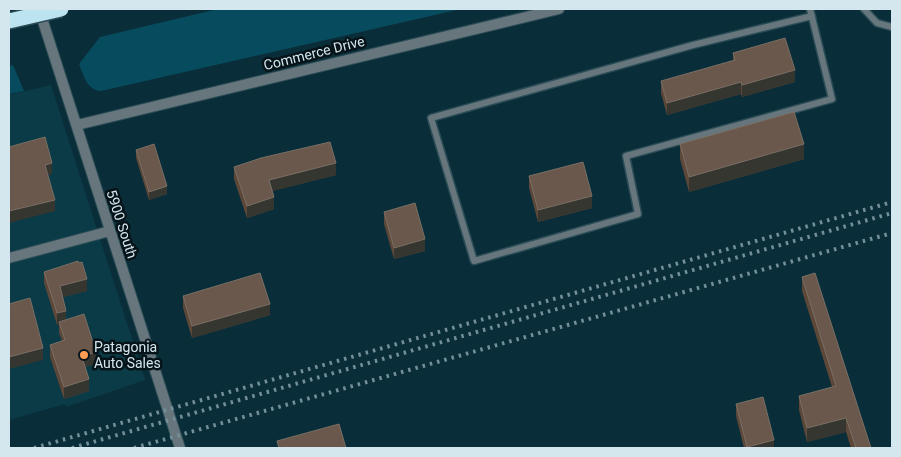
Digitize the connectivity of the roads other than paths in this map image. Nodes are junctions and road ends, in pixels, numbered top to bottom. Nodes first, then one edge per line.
1 (39, 9) edge
2 (61, 9) edge
3 (559, 9) edge
4 (864, 9) edge
5 (811, 12) edge
6 (9, 21) edge
7 (892, 27) edge
8 (77, 125) junction
9 (110, 231) junction
10 (9, 258) edge
11 (180, 448) edge

1 - 8 street, 5900 South
2 - 6 highway, bridge
3 - 8 street, Commerce Drive
4 - 7 lane
5 - 5 lane
8 - 9 street, 5900 South
9 - 10 street
9 - 11 street, 5900 South

